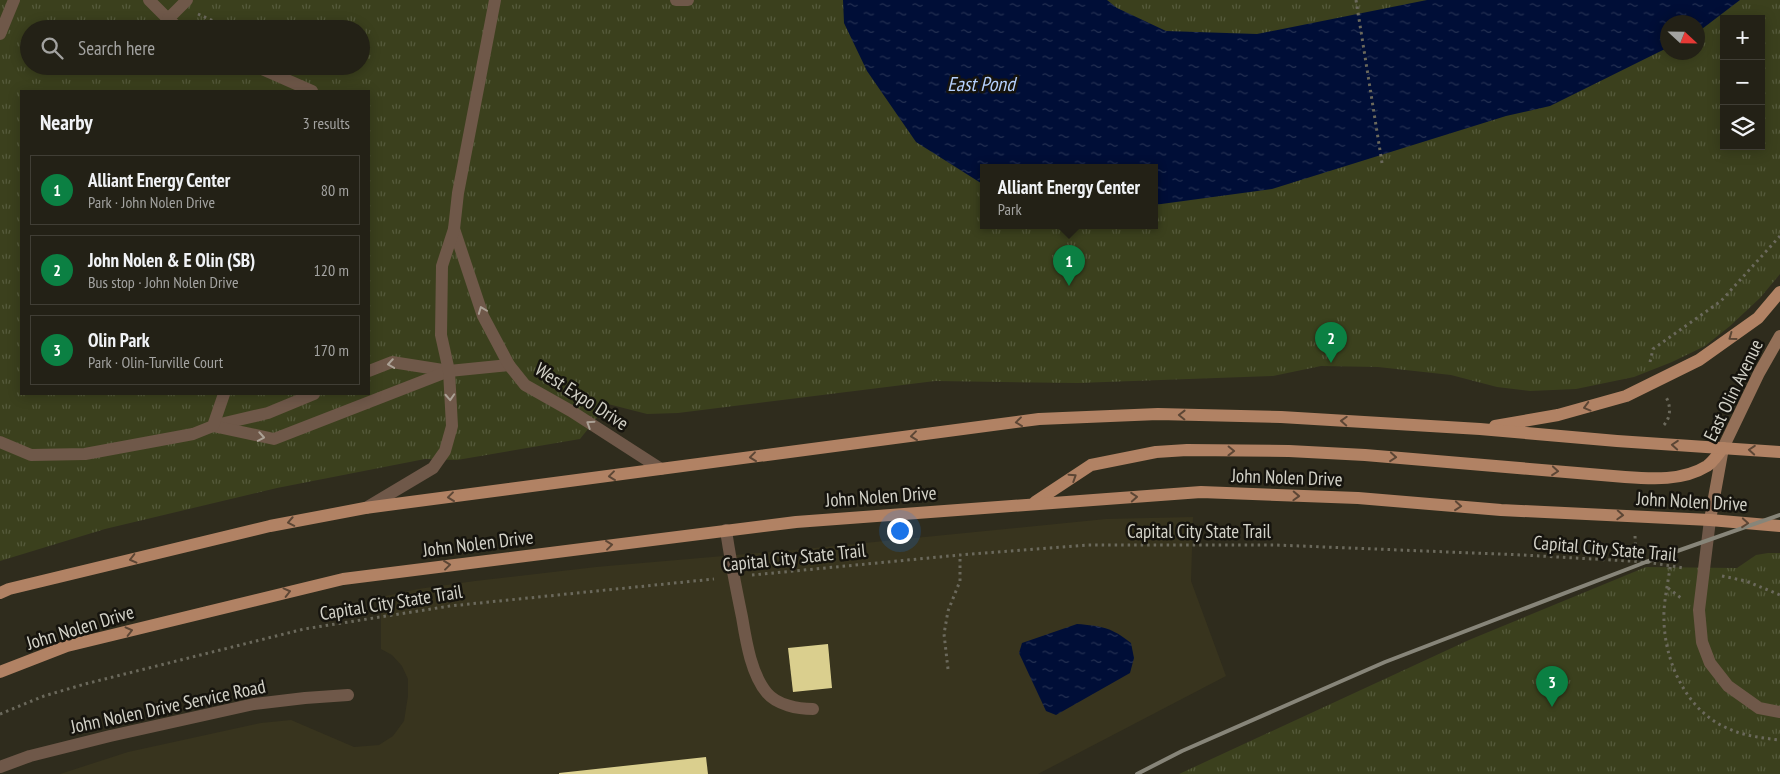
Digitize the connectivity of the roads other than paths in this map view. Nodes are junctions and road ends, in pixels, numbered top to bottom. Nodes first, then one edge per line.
1 (14, 0) edge
2 (148, 0) edge
3 (187, 0) edge
4 (495, 0) edge
5 (676, 0) edge
6 (688, 0) edge
7 (168, 20) joint
8 (0, 34) edge
9 (276, 75) edge
10 (310, 90) edge
11 (454, 229) junction
12 (1780, 292) edge
13 (1780, 336) edge
14 (509, 365) junction
15 (370, 371) edge
16 (449, 371) junction
17 (224, 395) edge
18 (312, 395) edge
19 (213, 426) junction
20 (1480, 429) junction
21 (0, 442) edge
22 (1723, 448) junction
23 (1780, 452) edge
24 (661, 469) junction
25 (1032, 504) junction
26 (365, 508) junction
27 (1710, 520) junction
28 (1780, 526) edge
29 (726, 530) junction
30 (0, 593) edge
31 (0, 672) edge
32 (348, 695) dead end
33 (813, 709) dead end
34 (1780, 712) edge
35 (0, 767) edge

1 - 8 street
2 - 7 street
3 - 7 street
4 - 11 street, West Expo Drive
5 - 6 street
9 - 10 street
14 -> 11 street, West Expo Drive
11 - 16 street, West Expo Drive
12 -> 20 main road
13 - 22 street, East Olin Avenue
14 - 16 street
24 -> 14 street, West Expo Drive
16 -> 15 street
19 -> 16 street
16 -> 26 street, West Expo Drive
17 - 19 street
18 - 19 street
19 - 21 street
22 -> 20 main road
20 -> 24 main road
23 -> 22 main road
25 -> 22 main road
22 - 27 street, East Olin Avenue
24 -> 26 main road
25 -> 27 main road, John Nolen Drive
25 - 29 main road, John Nolen Drive
26 -> 30 main road
27 -> 28 main road, John Nolen Drive
27 - 34 street
31 -> 29 main road, John Nolen Drive
29 - 33 street
32 - 35 street, John Nolen Drive Service Road

